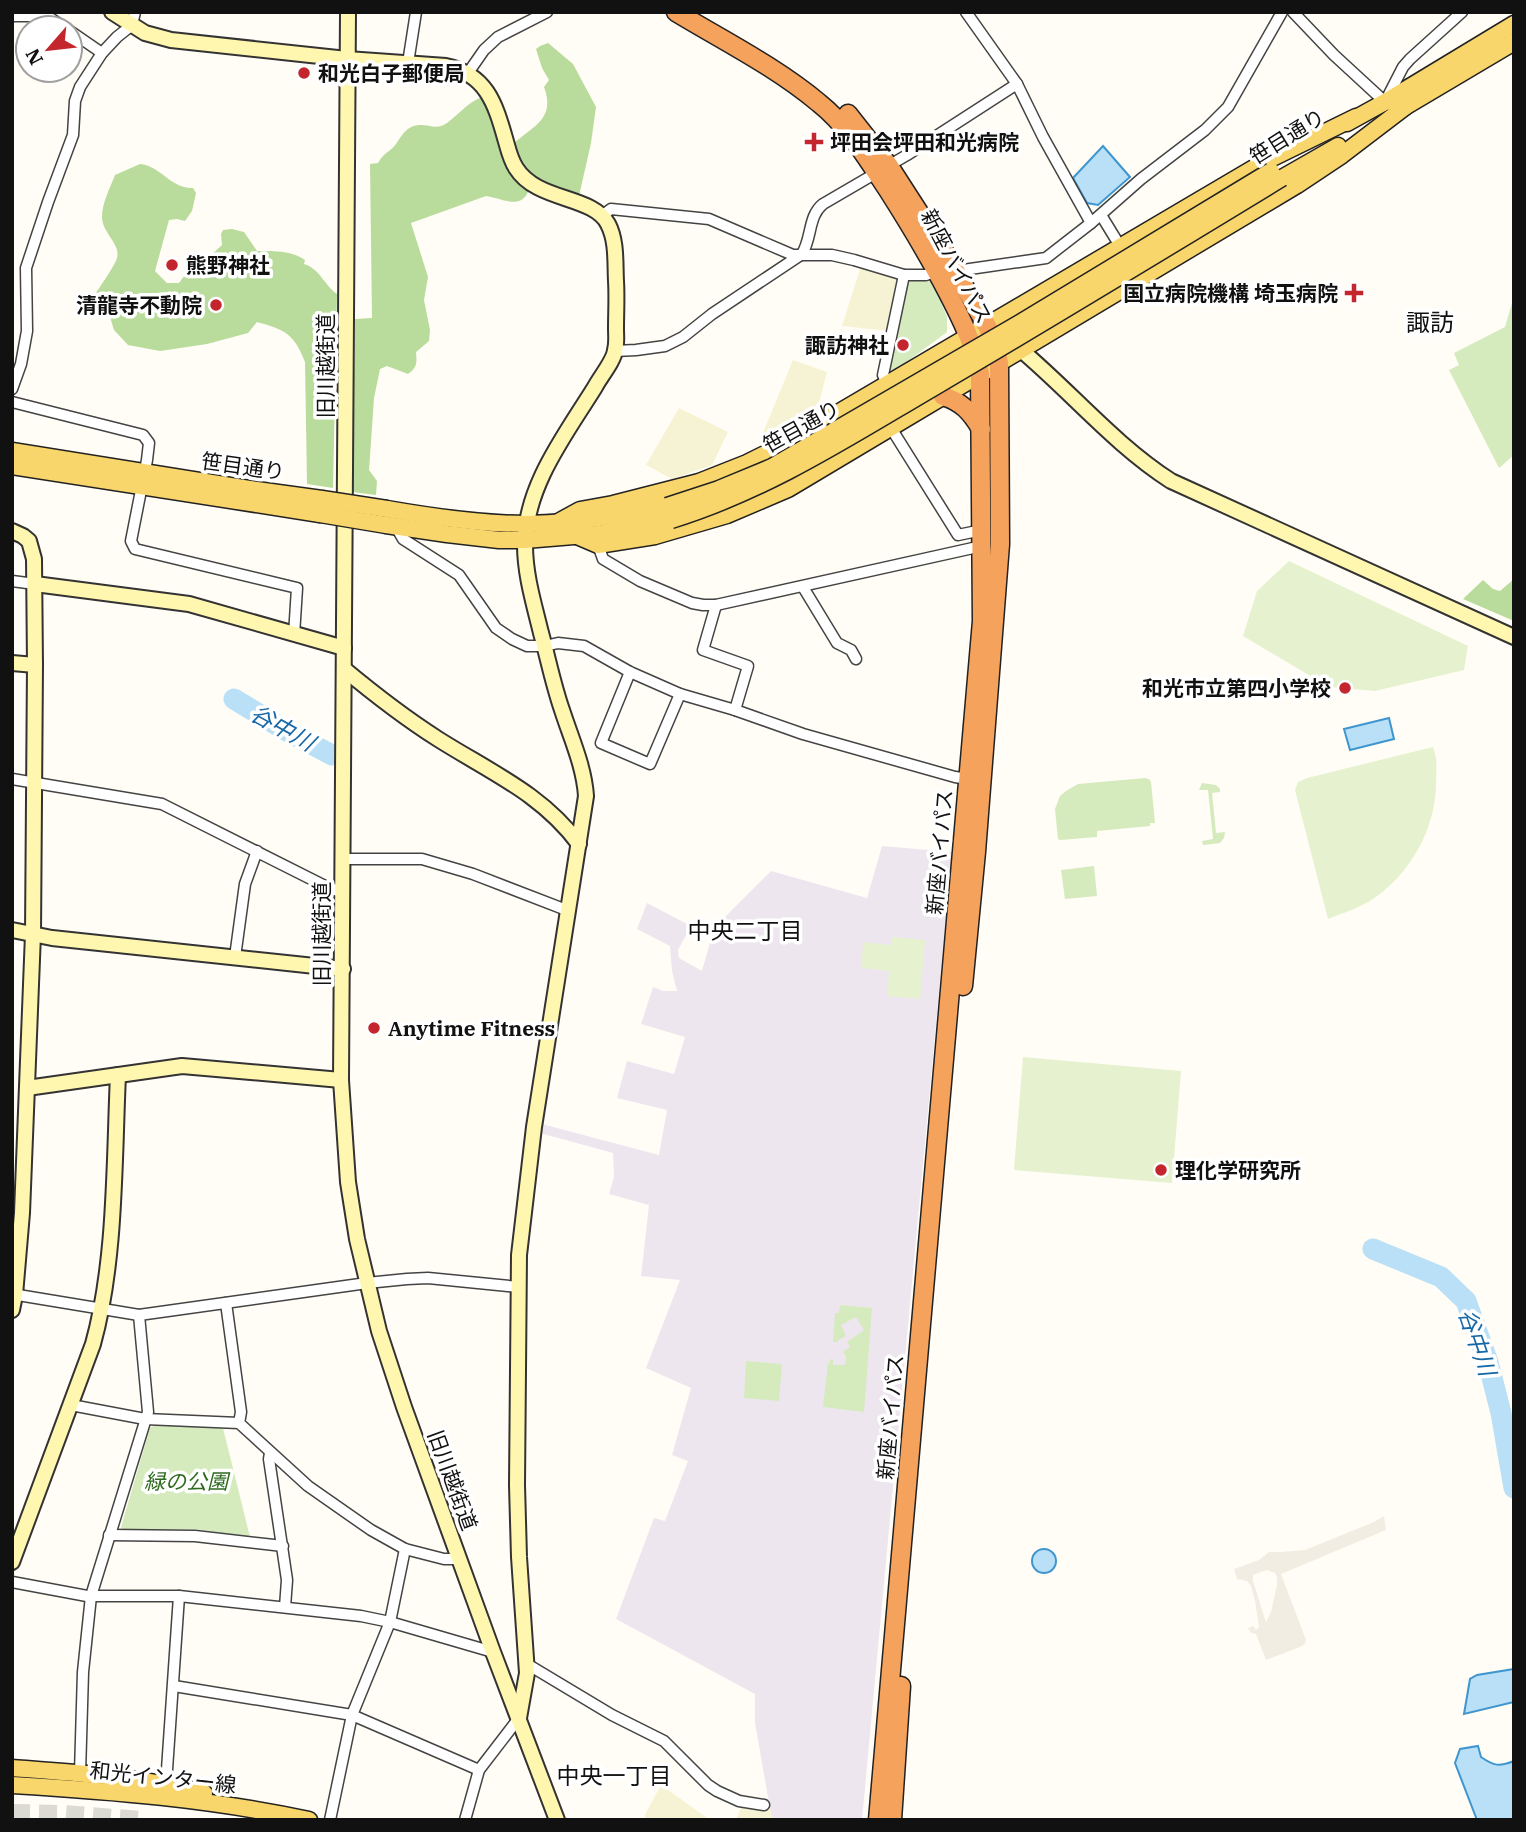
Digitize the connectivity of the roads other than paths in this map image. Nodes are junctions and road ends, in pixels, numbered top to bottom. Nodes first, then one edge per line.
1 (112, 12) edge
2 (348, 12) edge
3 (416, 12) edge
4 (547, 12) edge
5 (676, 12) edge
6 (698, 12) edge
7 (966, 12) edge
8 (1282, 12) edge
9 (1293, 12) edge
10 (1462, 12) edge
11 (133, 19) edge
12 (1514, 24) edge
13 (84, 41) edge
14 (1514, 42) edge
15 (102, 53) junction
16 (347, 59) junction
17 (408, 63) junction
18 (468, 73) junction
19 (1017, 83) junction
20 (1385, 102) junction
21 (1405, 107) junction
22 (1356, 117) junction
23 (883, 169) junction
24 (1277, 175) junction
25 (603, 215) junction
26 (1101, 215) junction
27 (1091, 223) junction
28 (1120, 246) junction
29 (802, 254) junction
30 (937, 271) junction
31 (956, 271) junction
32 (904, 275) junction
33 (1039, 294) junction
34 (1060, 326) junction
35 (990, 333) junction
36 (970, 336) junction
37 (1021, 350) junction
38 (615, 351) junction
39 (999, 363) junction
40 (980, 374) junction
41 (887, 384) junction
42 (12, 389) edge
43 (943, 396) junction
44 (12, 402) edge
45 (891, 428) junction
46 (981, 429) junction
47 (12, 451) edge
48 (12, 466) edge
49 (143, 479) junction
50 (669, 513) junction
51 (390, 521) junction
52 (560, 521) junction
53 (528, 524) junction
54 (12, 531) edge
55 (577, 536) junction
56 (982, 538) junction
57 (525, 540) junction
58 (598, 545) junction
59 (12, 581) edge
60 (35, 584) junction
61 (803, 587) junction
62 (716, 605) junction
63 (294, 635) junction
64 (1514, 637) edge
65 (545, 646) junction
66 (344, 648) junction
67 (856, 659) dead end
68 (12, 663) edge
69 (35, 665) junction
70 (344, 668) junction
71 (630, 672) junction
72 (680, 694) junction
73 (735, 710) junction
74 (12, 779) edge
75 (968, 779) junction
76 (34, 783) junction
77 (579, 844) junction
78 (257, 851) junction
79 (342, 859) junction
80 (343, 893) junction
81 (569, 911) junction
82 (12, 930) edge
83 (33, 934) junction
84 (234, 957) junction
85 (343, 969) junction
86 (118, 1075) junction
87 (341, 1080) junction
88 (27, 1088) junction
89 (367, 1283) junction
90 (519, 1287) junction
91 (14, 1294) edge
92 (226, 1303) junction
93 (12, 1310) edge
94 (103, 1310) junction
95 (139, 1315) junction
96 (71, 1405) junction
97 (145, 1419) junction
98 (239, 1423) junction
99 (271, 1453) junction
100 (110, 1535) junction
101 (283, 1546) junction
102 (405, 1549) junction
103 (460, 1559) junction
104 (12, 1562) edge
105 (12, 1582) edge
106 (91, 1596) junction
107 (179, 1596) junction
108 (285, 1607) junction
109 (390, 1622) junction
110 (493, 1652) junction
111 (527, 1664) junction
112 (173, 1686) junction
113 (352, 1715) junction
114 (519, 1718) junction
115 (12, 1768) edge
116 (479, 1770) junction
117 (80, 1773) junction
118 (166, 1784) junction
119 (12, 1785) edge
120 (764, 1805) dead end
121 (260, 1810) junction
122 (309, 1820) edge
123 (330, 1820) edge
124 (466, 1820) edge
125 (557, 1820) edge
126 (878, 1820) edge
127 (892, 1820) edge

1 - 11 street
2 - 16 street, 旧川越街道
3 - 17 street
4 - 18 street
5 - 23 highway, 新座バイパス
6 - 23 highway, 新座バイパス
7 - 19 street
8 - 26 street
9 - 20 street
10 - 20 street
11 - 15 street
11 - 16 street
12 - 20 main road, 笹目通り
13 - 15 street
14 - 21 main road, 笹目通り
15 - 42 street
16 - 17 street
16 - 66 street, 旧川越街道
17 - 18 street
18 - 25 street
19 - 23 street
19 - 27 street
20 - 22 main road, 笹目通り
21 - 24 main road, 笹目通り
21 - 34 main road
22 - 24 main road, 笹目通り
22 - 28 main road
23 - 29 street
23 - 30 highway, 新座バイパス
23 - 31 highway, 新座バイパス
24 - 50 main road, 笹目通り, bridge
25 - 29 street
25 - 38 street
26 - 27 street
26 - 28 street
27 - 31 street
28 - 33 main road
29 - 32 street
29 - 38 street
30 - 32 street
30 - 36 highway, 新座バイパス
31 - 35 highway, 新座バイパス
32 - 41 street
33 - 34 main road
33 - 35 main road
34 - 37 main road
35 - 36 main road
35 - 37 street
35 - 39 highway, 新座バイパス
36 - 40 highway, 新座バイパス
36 - 41 main road
37 - 39 main road
37 - 64 street
38 - 53 street
39 - 40 main road
39 - 127 highway, 新座バイパス
40 - 43 main road
40 - 46 highway, 新座バイパス
41 - 52 main road
43 - 45 main road
43 - 46 highway
44 - 49 street
45 - 56 street
45 - 58 main road
46 - 56 highway, 新座バイパス
47 - 49 main road, 笹目通り
48 - 49 main road, 笹目通り
49 - 51 main road, 笹目通り, bridge
49 - 63 street
50 - 52 main road, 笹目通り
50 - 55 main road, 笹目通り
51 - 53 main road, 笹目通り
51 - 57 main road, 笹目通り
51 - 65 street
52 - 53 main road, 笹目通り
53 - 57 street
54 - 60 street
55 - 57 main road, 笹目通り
55 - 58 main road
56 - 61 street
56 - 75 highway, 新座バイパス
57 - 65 street
58 - 62 street
59 - 60 street
60 - 63 street
60 - 69 street
61 - 62 street
61 - 67 street
62 - 73 street
63 - 66 street
65 - 71 street
65 - 77 street
66 - 70 street, 旧川越街道
68 - 69 street
69 - 76 street
70 - 77 street
70 - 79 street, 旧川越街道
71 - 72 street
71 - 72 street
72 - 73 street
73 - 75 street
74 - 76 street
75 - 126 highway, 新座バイパス
76 - 78 street
76 - 83 street
77 - 81 street
78 - 80 street
78 - 84 street
79 - 80 street, 旧川越街道
79 - 81 street
80 - 85 street, 旧川越街道
81 - 90 street
82 - 83 street
83 - 84 street
83 - 88 street
84 - 85 street
85 - 87 street, 旧川越街道
86 - 87 street
86 - 88 street
86 - 94 street
87 - 89 street, 旧川越街道
88 - 91 street
89 - 90 street
89 - 92 street
89 - 103 street, 旧川越街道
90 - 111 street
91 - 93 street
91 - 94 street
92 - 95 street
92 - 98 street
94 - 95 street
94 - 96 street
95 - 97 street
96 - 97 street
96 - 104 street
97 - 98 street
97 - 100 street
98 - 99 street
99 - 101 street
99 - 102 street
100 - 101 street
100 - 106 street
101 - 108 street
102 - 103 street
102 - 109 street
103 - 110 street, 旧川越街道
105 - 106 street
106 - 107 street
106 - 117 street
107 - 108 street
107 - 112 street
108 - 109 street
109 - 110 street
109 - 113 street
110 - 114 street, 旧川越街道
111 - 114 street
111 - 120 street
112 - 113 street
112 - 118 street
113 - 116 street
113 - 123 street
114 - 116 street
114 - 125 street, 旧川越街道
115 - 117 main road
116 - 124 street
117 - 118 main road
118 - 121 main road
119 - 121 main road, 和光インター線
121 - 122 main road, 和光インター線

